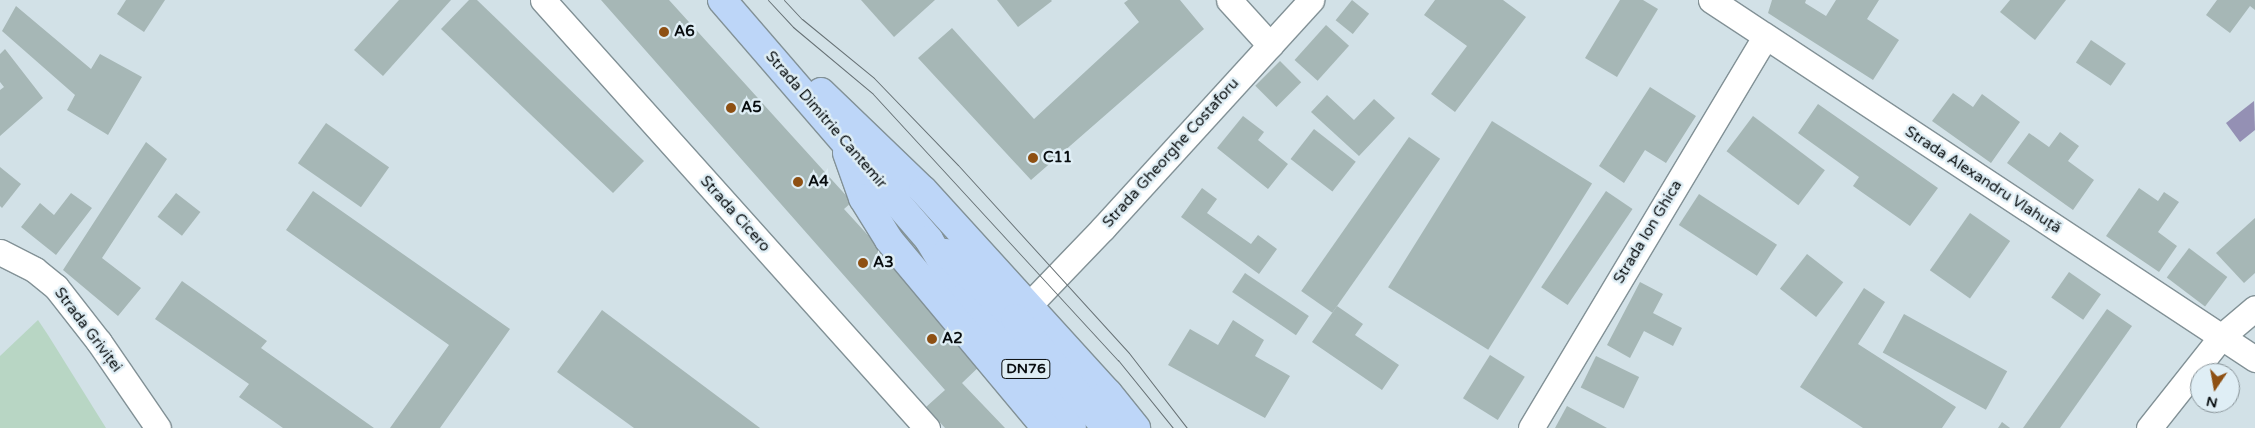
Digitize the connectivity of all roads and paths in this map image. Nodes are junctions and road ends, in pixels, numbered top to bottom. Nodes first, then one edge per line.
1 (543, 0) edge
2 (722, 0) edge
3 (1229, 0) edge
4 (1311, 0) edge
5 (1711, 0) edge
6 (1765, 37) junction
7 (1270, 45) junction
8 (778, 64) junction
9 (840, 135) junction
10 (929, 240) junction
11 (0, 252) edge
12 (1028, 305) junction
13 (2255, 308) edge
14 (2222, 336) junction
15 (2255, 359) edge
16 (158, 428) edge
17 (927, 428) edge
18 (1046, 428) edge
19 (1072, 428) edge
20 (1106, 428) edge
21 (1136, 428) edge
22 (1531, 428) edge
23 (2149, 428) edge

1 - 17 street, Strada Cicero
2 - 8 main road, Strada Dimitrie Cantemir
3 - 7 street
4 - 7 street, Strada Gheorghe Costaforu
5 - 6 street, Strada Alexandru Vlahuță
6 - 14 street, Strada Alexandru Vlahuță
6 - 22 street, Strada Ion Ghica
7 - 12 street, Strada Gheorghe Costaforu
8 - 9 main road, Strada Dimitrie Cantemir
8 - 12 main road
9 - 10 main road, Strada Dimitrie Cantemir
9 - 18 main road
10 - 19 main road, Strada Dimitrie Cantemir / DN76
10 - 20 main road, Strada Dimitrie Cantemir
11 - 16 street, Strada Griviței
12 - 21 main road
13 - 14 street
14 - 15 street, Strada Alexandru Vlahuță
14 - 23 street

